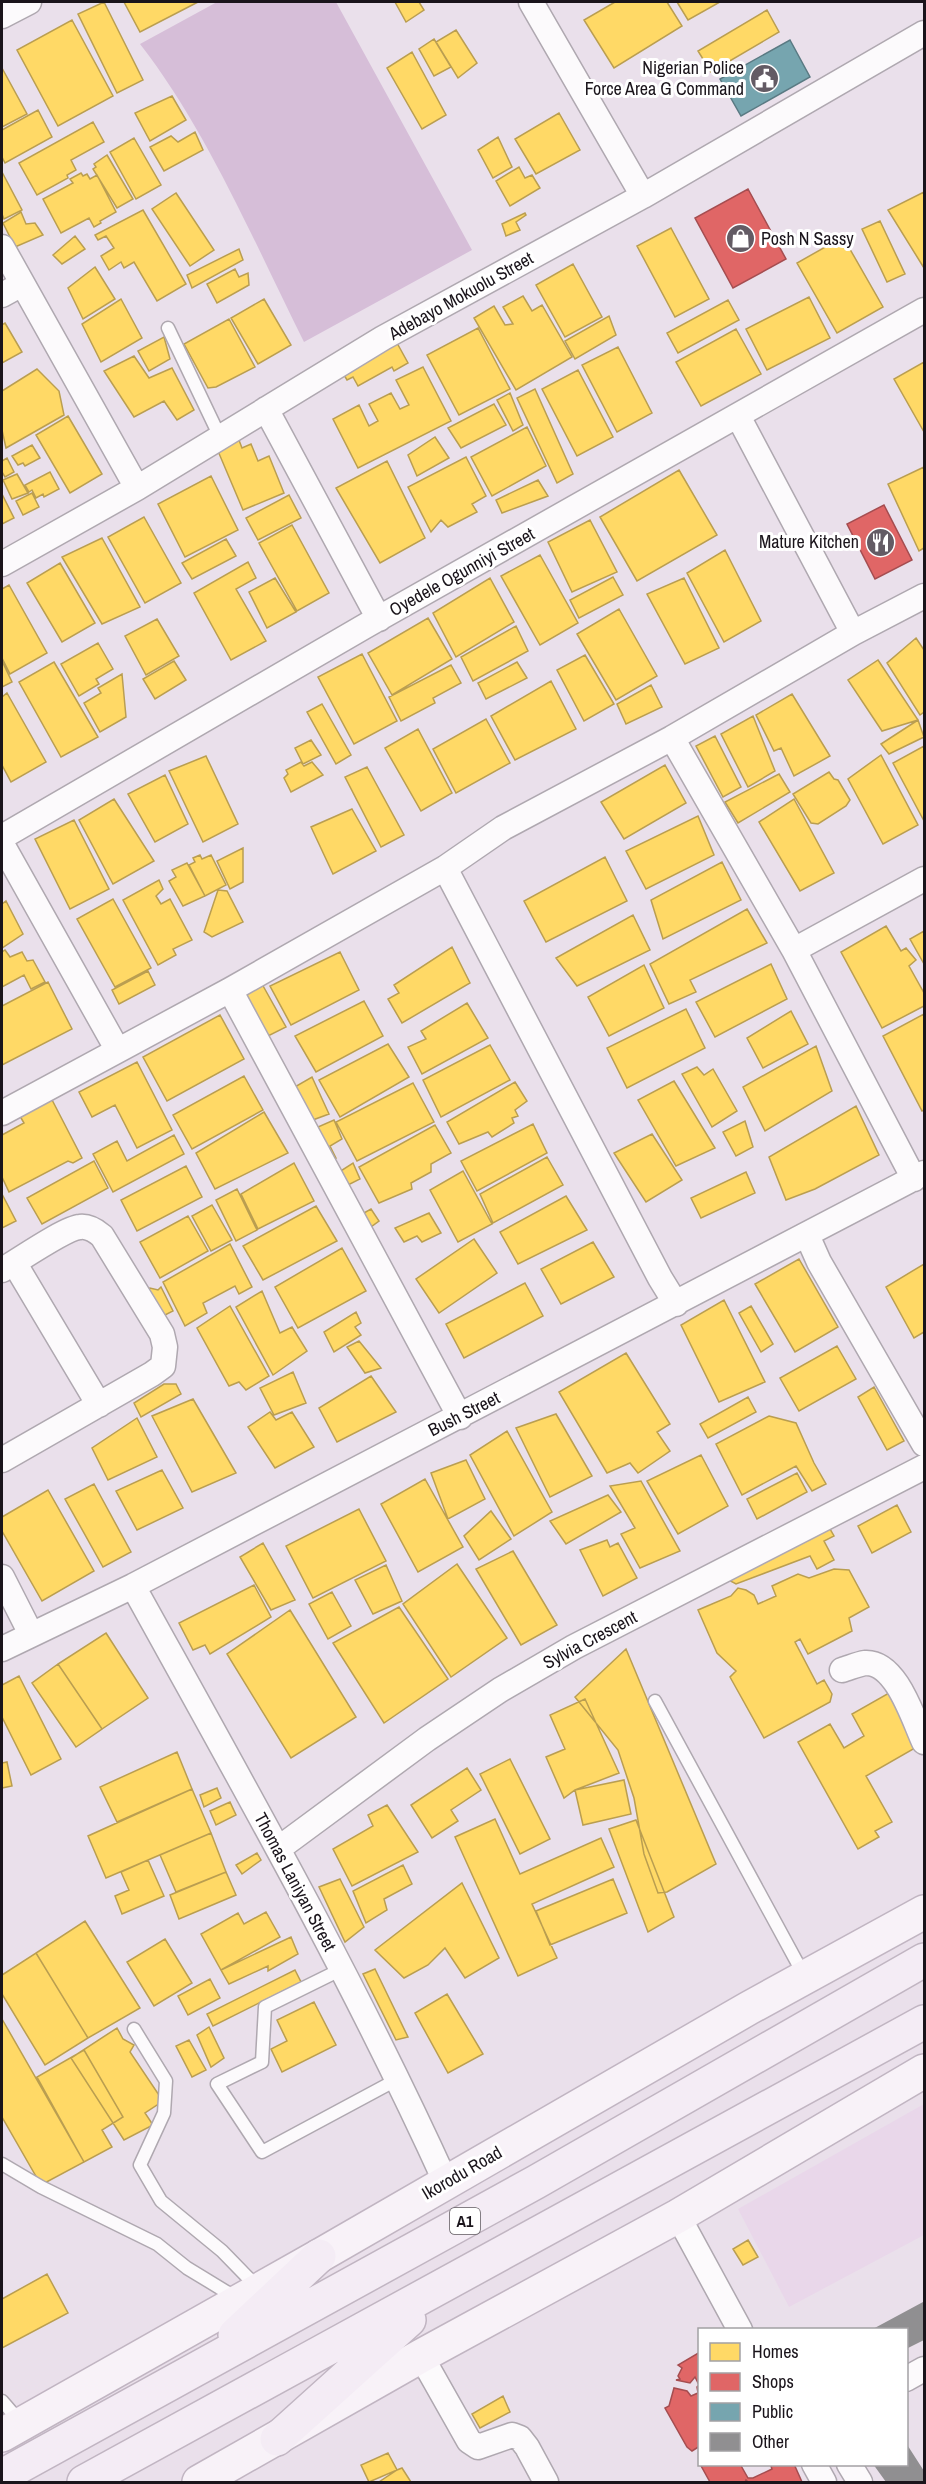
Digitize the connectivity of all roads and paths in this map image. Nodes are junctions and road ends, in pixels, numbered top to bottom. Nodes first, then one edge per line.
1 (28, 2) edge
2 (532, 2) edge
3 (2, 16) edge
4 (924, 33) edge
5 (643, 196) junction
6 (2, 247) edge
7 (12, 290) edge
8 (924, 310) edge
9 (168, 328) dead end
10 (266, 409) junction
11 (738, 416) junction
12 (220, 437) junction
13 (137, 488) junction
14 (2, 564) edge
15 (924, 596) edge
16 (379, 619) junction
17 (854, 633) junction
18 (672, 738) junction
19 (2, 837) edge
20 (2, 844) edge
21 (445, 868) junction
22 (924, 879) edge
23 (794, 950) junction
24 (230, 990) junction
25 (117, 1049) junction
26 (2, 1113) edge
27 (919, 1176) edge
28 (807, 1235) junction
29 (8, 1267) edge
30 (676, 1304) junction
31 (99, 1405) junction
32 (460, 1416) junction
33 (924, 1444) edge
34 (2, 1460) edge
35 (924, 1467) edge
36 (2, 1577) edge
37 (134, 1586) junction
38 (31, 1634) junction
39 (2, 1649) edge
40 (842, 1670) dead end
41 (655, 1701) dead end
42 (924, 1742) edge
43 (278, 1849) junction
44 (924, 1912) edge
45 (924, 1960) edge
46 (342, 1969) junction
47 (806, 1978) junction
48 (924, 2022) edge
49 (134, 2029) dead end
50 (924, 2072) edge
51 (398, 2079) junction
52 (2, 2164) edge
53 (446, 2183) junction
54 (678, 2216) junction
55 (319, 2256) junction
56 (449, 2284) junction
57 (249, 2295) junction
58 (739, 2328) edge
59 (421, 2356) junction
60 (924, 2369) edge
61 (198, 2370) junction
62 (908, 2378) edge
63 (8, 2420) edge
64 (277, 2439) junction
65 (815, 2466) edge
66 (850, 2466) edge
67 (2, 2476) edge
68 (84, 2482) edge
69 (199, 2482) edge
70 (546, 2482) edge
71 (824, 2482) edge
72 (860, 2482) edge

1 - 3 street
2 - 5 street
4 - 5 street, Adebayo Mokuolu Street
5 - 10 street, Adebayo Mokuolu Street
6 - 7 street
7 - 13 street
8 - 11 street, Oyedele Ogunniyi Street
9 - 12 lane
10 - 12 street, Adebayo Mokuolu Street
10 - 16 street
11 - 16 street, Oyedele Ogunniyi Street
11 - 17 street
12 - 13 street, Adebayo Mokuolu Street
13 - 14 street, Adebayo Mokuolu Street
15 - 17 street
16 - 19 street, Oyedele Ogunniyi Street
17 - 18 street
18 - 21 street
18 - 23 street
20 - 25 street
21 - 24 street
21 - 30 street
22 - 23 street
23 - 27 street
24 - 25 street
24 - 32 street
25 - 26 street
27 - 28 street, Bush Street
28 - 30 street, Bush Street
28 - 33 street
29 - 31 street
29 - 31 street
30 - 32 street, Bush Street
31 - 34 street
32 - 37 street, Bush Street
35 - 43 street, Sylvia Crescent
36 - 38 street
37 - 38 street, Bush Street
37 - 43 street, Thomas Laniyan Street
38 - 39 street, Bush Street
40 - 42 street
41 - 47 lane
43 - 46 street, Thomas Laniyan Street
44 - 47 main road, Ikorodu Road
45 - 61 highway, A1
46 - 51 street, Thomas Laniyan Street
46 - 51 lane
47 - 53 main road, Ikorodu Road
48 - 56 highway
49 - 57 lane
50 - 54 main road
51 - 53 street, Thomas Laniyan Street
52 - 57 lane
53 - 55 main road, Ikorodu Road
54 - 58 street
54 - 59 main road
55 - 57 main road, Ikorodu Road
55 - 61 highway
56 - 64 highway
56 - 68 highway
57 - 63 main road, Ikorodu Road
59 - 64 main road
59 - 70 street
60 - 62 street
61 - 67 highway, A1
64 - 69 main road
65 - 71 street
66 - 72 street

